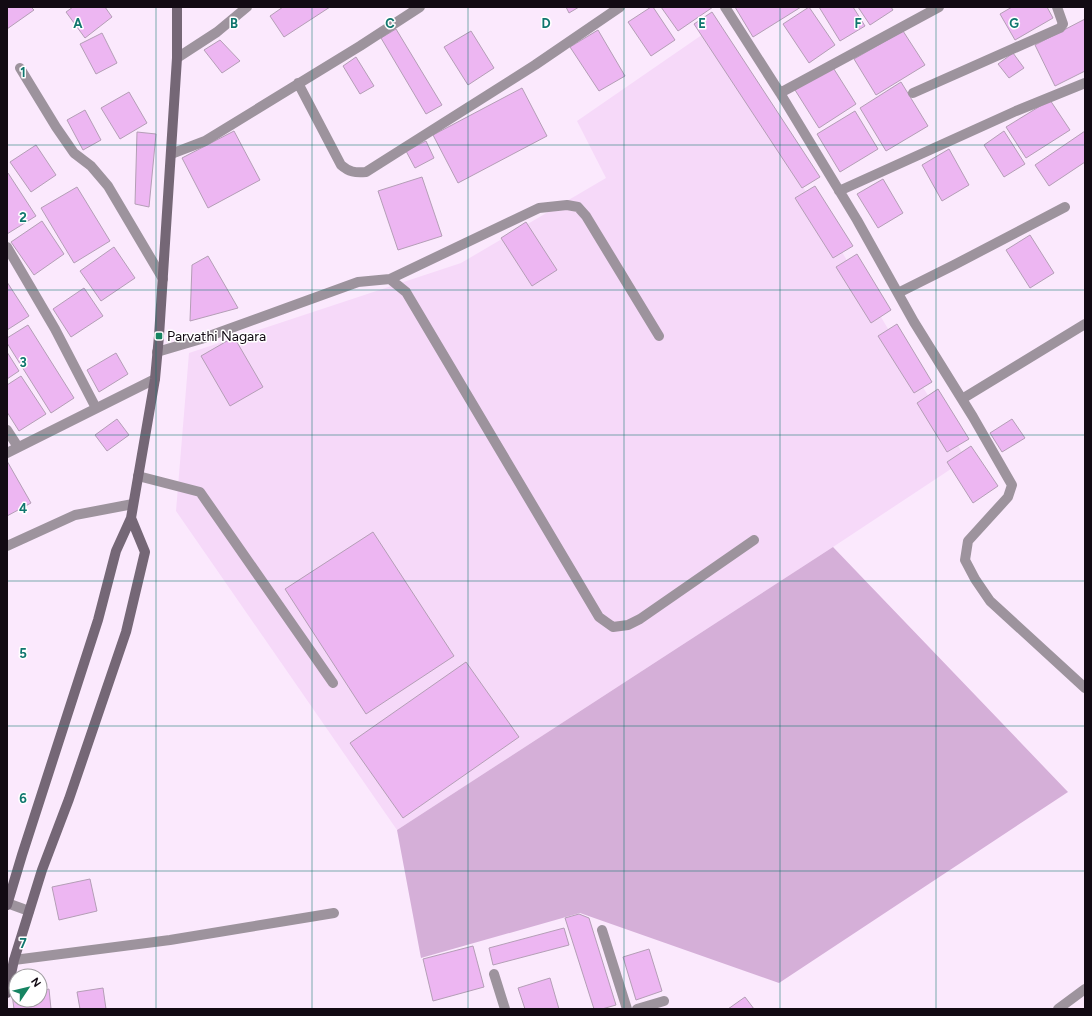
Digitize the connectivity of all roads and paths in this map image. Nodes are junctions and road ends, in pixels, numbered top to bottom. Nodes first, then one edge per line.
1 (177, 7) edge
2 (247, 7) edge
3 (420, 7) edge
4 (620, 7) edge
5 (725, 7) edge
6 (939, 7) edge
7 (1057, 7) edge
8 (177, 58) junction
9 (20, 68) dead end
10 (1085, 83) edge
11 (298, 84) junction
12 (780, 93) junction
13 (912, 93) dead end
14 (171, 154) junction
15 (839, 191) junction
16 (1065, 207) dead end
17 (7, 247) edge
18 (163, 279) junction
19 (390, 279) junction
20 (898, 293) junction
21 (1085, 324) edge
22 (659, 336) dead end
23 (157, 352) junction
24 (154, 379) junction
25 (962, 399) junction
26 (96, 408) junction
27 (7, 430) edge
28 (18, 448) junction
29 (7, 453) edge
30 (138, 476) junction
31 (133, 504) junction
32 (131, 518) junction
33 (754, 540) dead end
34 (7, 546) edge
35 (333, 683) dead end
36 (1085, 688) edge
37 (7, 904) edge
38 (29, 911) junction
39 (334, 913) dead end
40 (602, 930) dead end
41 (14, 960) junction
42 (494, 974) dead end
43 (1085, 989) edge
44 (7, 993) edge
45 (664, 1001) dead end
46 (504, 1009) edge
47 (627, 1009) edge
48 (637, 1009) edge
49 (1058, 1009) edge

1 - 8 main road
2 - 8 street
3 - 11 street
4 - 11 street
5 - 12 street
6 - 12 street
7 - 13 street
8 - 14 main road
9 - 18 street
10 - 15 street
11 - 14 street
12 - 15 street
14 - 18 main road
15 - 20 street
16 - 20 street
17 - 26 street
18 - 23 main road
19 - 22 street
19 - 23 street
19 - 33 street
20 - 25 street
21 - 25 street
23 - 24 main road
24 - 26 street
24 - 30 main road
25 - 36 street
26 - 28 street
27 - 28 street
28 - 29 street
30 - 31 main road
30 - 35 street
31 - 32 main road
31 - 34 street
32 - 37 main road
32 - 38 main road
37 - 38 street
38 - 41 main road
39 - 41 street
40 - 47 street
41 - 44 main road
42 - 46 street
43 - 49 street
45 - 48 street

